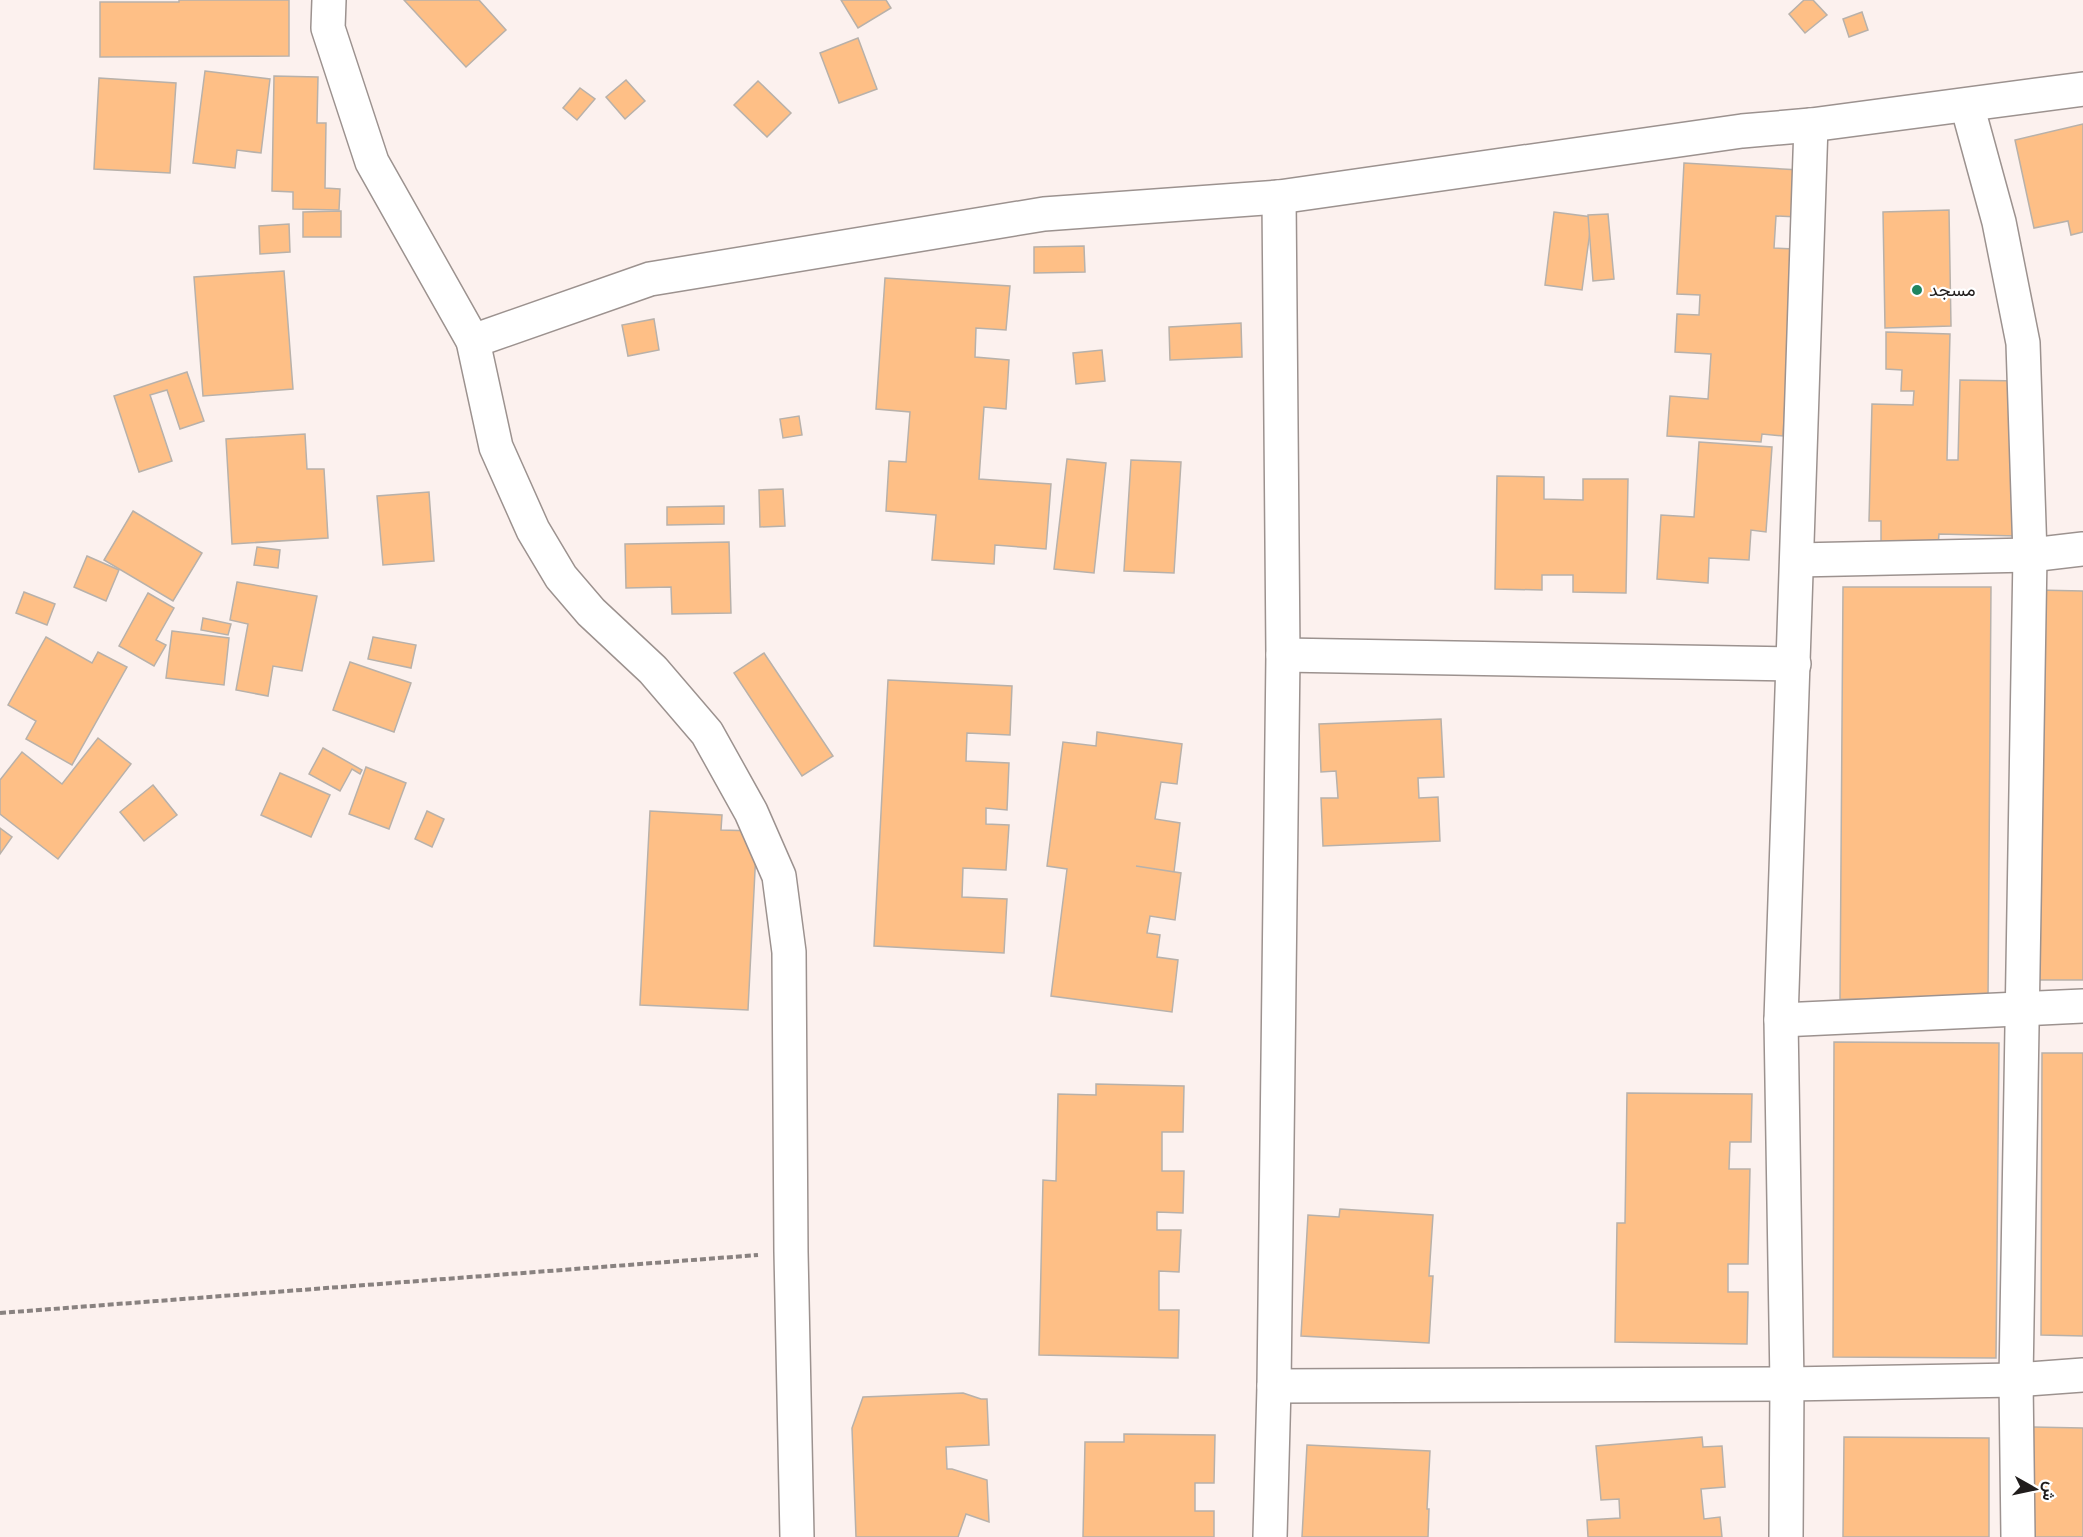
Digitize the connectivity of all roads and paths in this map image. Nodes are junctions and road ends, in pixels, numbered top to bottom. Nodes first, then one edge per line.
1 (329, 0) edge
2 (2083, 89) edge
3 (1967, 105) junction
4 (1811, 125) junction
5 (1279, 197) junction
6 (473, 341) junction
7 (2083, 549) edge
8 (2030, 555) junction
9 (1797, 560) junction
10 (1283, 655) junction
11 (1794, 664) junction
12 (2083, 1006) edge
13 (2022, 1009) junction
14 (1781, 1020) junction
15 (791, 1252) junction
16 (0, 1313) edge
17 (2083, 1375) edge
18 (2016, 1380) junction
19 (1787, 1384) junction
20 (1274, 1386) junction
21 (796, 1537) edge
22 (1270, 1537) edge
23 (1786, 1537) edge
24 (2018, 1537) edge

1 - 6 street
2 - 3 street
3 - 4 street
3 - 8 street
4 - 5 street
4 - 9 street
5 - 6 street
5 - 10 street
6 - 15 street
7 - 8 street
8 - 9 street
8 - 13 street
9 - 11 street
10 - 11 street
10 - 20 street
11 - 14 street
12 - 13 street
13 - 14 street
13 - 18 street
14 - 19 street
15 - 16 path
15 - 21 street
17 - 18 street
18 - 19 street
18 - 24 street
19 - 20 street
19 - 23 street
20 - 22 street

